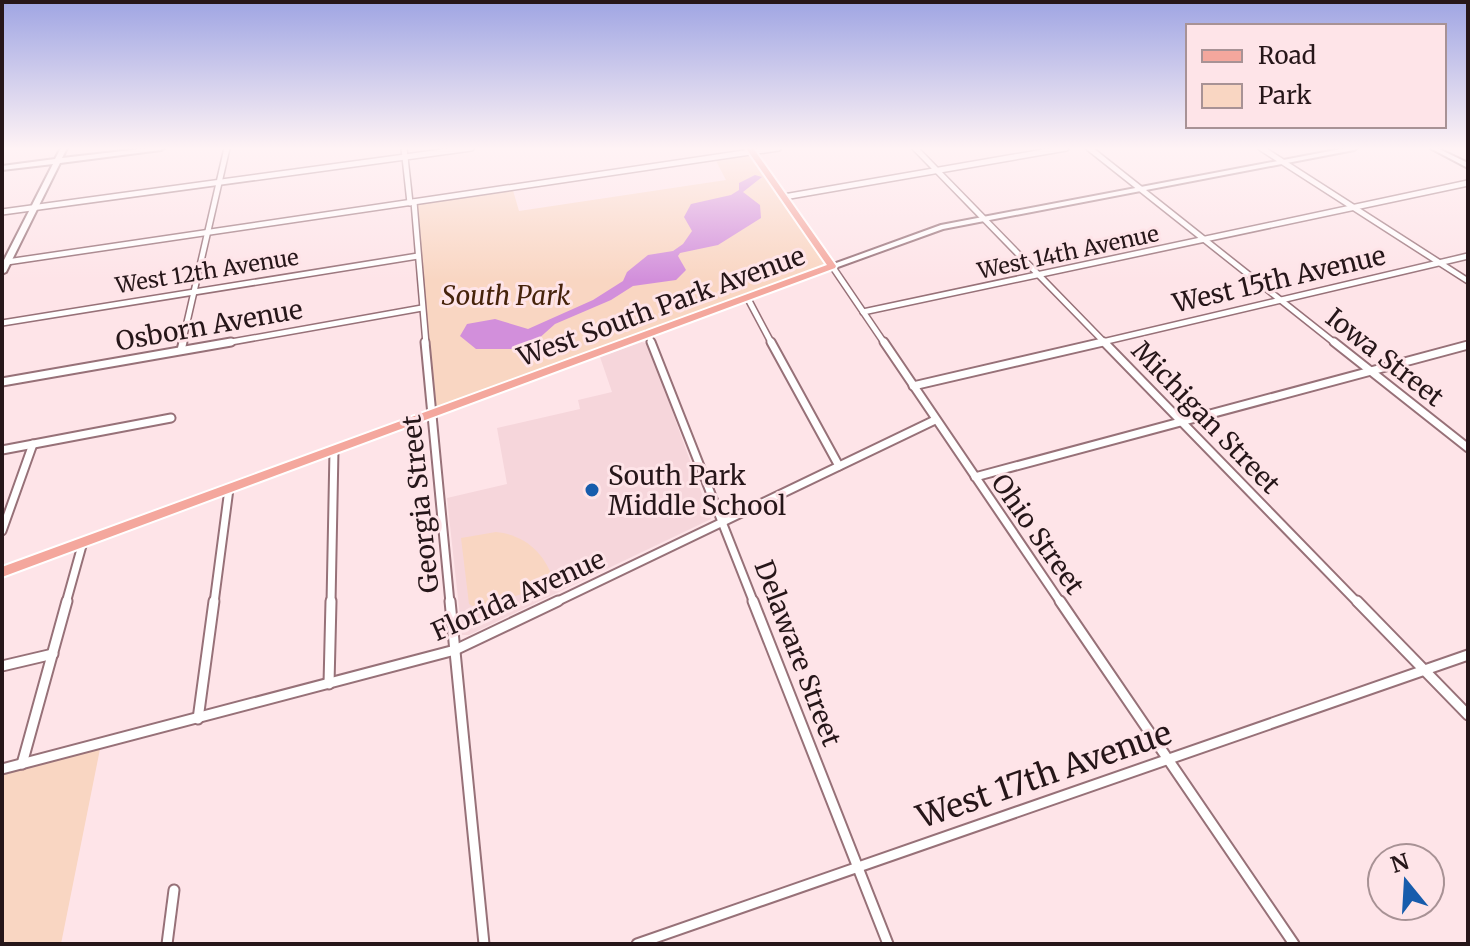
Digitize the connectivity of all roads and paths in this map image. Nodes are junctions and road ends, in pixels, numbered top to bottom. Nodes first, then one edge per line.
1 (42, 192) edge
2 (147, 192) edge
3 (218, 192) edge
4 (411, 192) edge
5 (476, 192) edge
6 (781, 192) edge
7 (812, 192) edge
8 (959, 192) edge
9 (1124, 192) edge
10 (1145, 192) edge
11 (1330, 192) edge
12 (1426, 192) edge
13 (784, 197) junction
14 (412, 202) junction
15 (34, 208) junction
16 (1354, 208) junction
17 (2, 212) edge
18 (985, 218) junction
19 (208, 232) junction
20 (1204, 239) junction
21 (418, 256) junction
22 (1468, 256) edge
23 (7, 262) junction
24 (1439, 263) junction
25 (832, 266) junction
26 (2, 272) edge
27 (1039, 274) junction
28 (1468, 281) edge
29 (195, 292) junction
30 (747, 297) junction
31 (1281, 300) junction
32 (422, 308) junction
33 (863, 312) junction
34 (2, 323) edge
35 (648, 333) junction
36 (1104, 341) junction
37 (1468, 345) edge
38 (181, 350) junction
39 (1370, 371) junction
40 (2, 382) edge
41 (913, 386) junction
42 (431, 414) junction
43 (171, 418) dead end
44 (935, 420) junction
45 (1182, 421) junction
46 (33, 444) junction
47 (1468, 448) edge
48 (2, 450) edge
49 (334, 450) junction
50 (839, 466) junction
51 (975, 477) junction
52 (229, 489) junction
53 (723, 522) junction
54 (2, 531) edge
55 (83, 542) junction
56 (2, 572) edge
57 (455, 650) junction
58 (53, 654) junction
59 (1468, 655) edge
60 (2, 666) edge
61 (1424, 671) junction
62 (329, 684) junction
63 (1468, 715) edge
64 (198, 719) junction
65 (1169, 759) junction
66 (22, 764) junction
67 (2, 769) edge
68 (859, 868) junction
69 (174, 890) dead end
70 (167, 944) edge
71 (484, 944) edge
72 (637, 944) edge
73 (888, 944) edge
74 (1294, 944) edge

1 - 15 main road
2 - 15 street
3 - 19 street
4 - 14 street, Georgia Street
5 - 14 street
6 - 13 main road, Ohio Street
7 - 13 street
8 - 18 street, Michigan Street
9 - 18 main road, West South Park Avenue
10 - 20 street, Iowa Street
11 - 16 street
12 - 16 street, West 14th Avenue
13 - 25 main road, Ohio Street
14 - 19 street
14 - 21 street, Georgia Street
15 - 17 street
15 - 23 main road
16 - 20 street, West 14th Avenue
16 - 24 street
18 - 25 main road, West South Park Avenue
18 - 27 street, Michigan Street
19 - 23 street
19 - 29 street
20 - 27 street, West 14th Avenue
20 - 31 street, Iowa Street
21 - 29 street, West 12th Avenue
21 - 32 street, Georgia Street
22 - 24 street, West 15th Avenue
23 - 26 main road
24 - 28 street
24 - 31 street, West 15th Avenue
25 - 30 main road, West South Park Avenue
25 - 33 street, Ohio Street
27 - 33 street, West 14th Avenue
27 - 36 street, Michigan Street
29 - 34 street, West 12th Avenue
29 - 38 street
30 - 35 main road, West South Park Avenue
30 - 50 street
31 - 36 street, West 15th Avenue
31 - 39 street, Iowa Street
32 - 38 street, Osborn Avenue
32 - 42 street, Georgia Street
33 - 41 street, Ohio Street
35 - 42 main road, West South Park Avenue
35 - 53 street, Delaware Street
36 - 41 street, West 15th Avenue
36 - 45 street, Michigan Street
37 - 39 street
38 - 40 street, Osborn Avenue
39 - 45 street
39 - 47 street, Iowa Street
41 - 44 street, Ohio Street
42 - 49 main road, West South Park Avenue
42 - 57 street, Georgia Street
43 - 46 street
44 - 50 street, Florida Avenue
44 - 51 street, Ohio Street
45 - 51 street
45 - 61 street, Michigan Street
46 - 48 street
46 - 54 street
49 - 52 main road, West South Park Avenue
49 - 62 street
50 - 53 street, Florida Avenue
51 - 65 street, Ohio Street
52 - 55 main road, West South Park Avenue
52 - 64 street
53 - 57 street, Florida Avenue
53 - 68 street, Delaware Street
55 - 56 main road, West South Park Avenue
55 - 58 street
57 - 62 street, Florida Avenue
57 - 71 street, Georgia Street
58 - 60 street
58 - 66 street
59 - 61 street, West 17th Avenue
61 - 63 street, Michigan Street
61 - 65 street, West 17th Avenue
62 - 64 street, Florida Avenue
64 - 66 street, Florida Avenue
65 - 68 street, West 17th Avenue
65 - 74 street, Ohio Street
66 - 67 street, Florida Avenue
68 - 72 street, West 17th Avenue
68 - 73 street, Delaware Street
69 - 70 street

